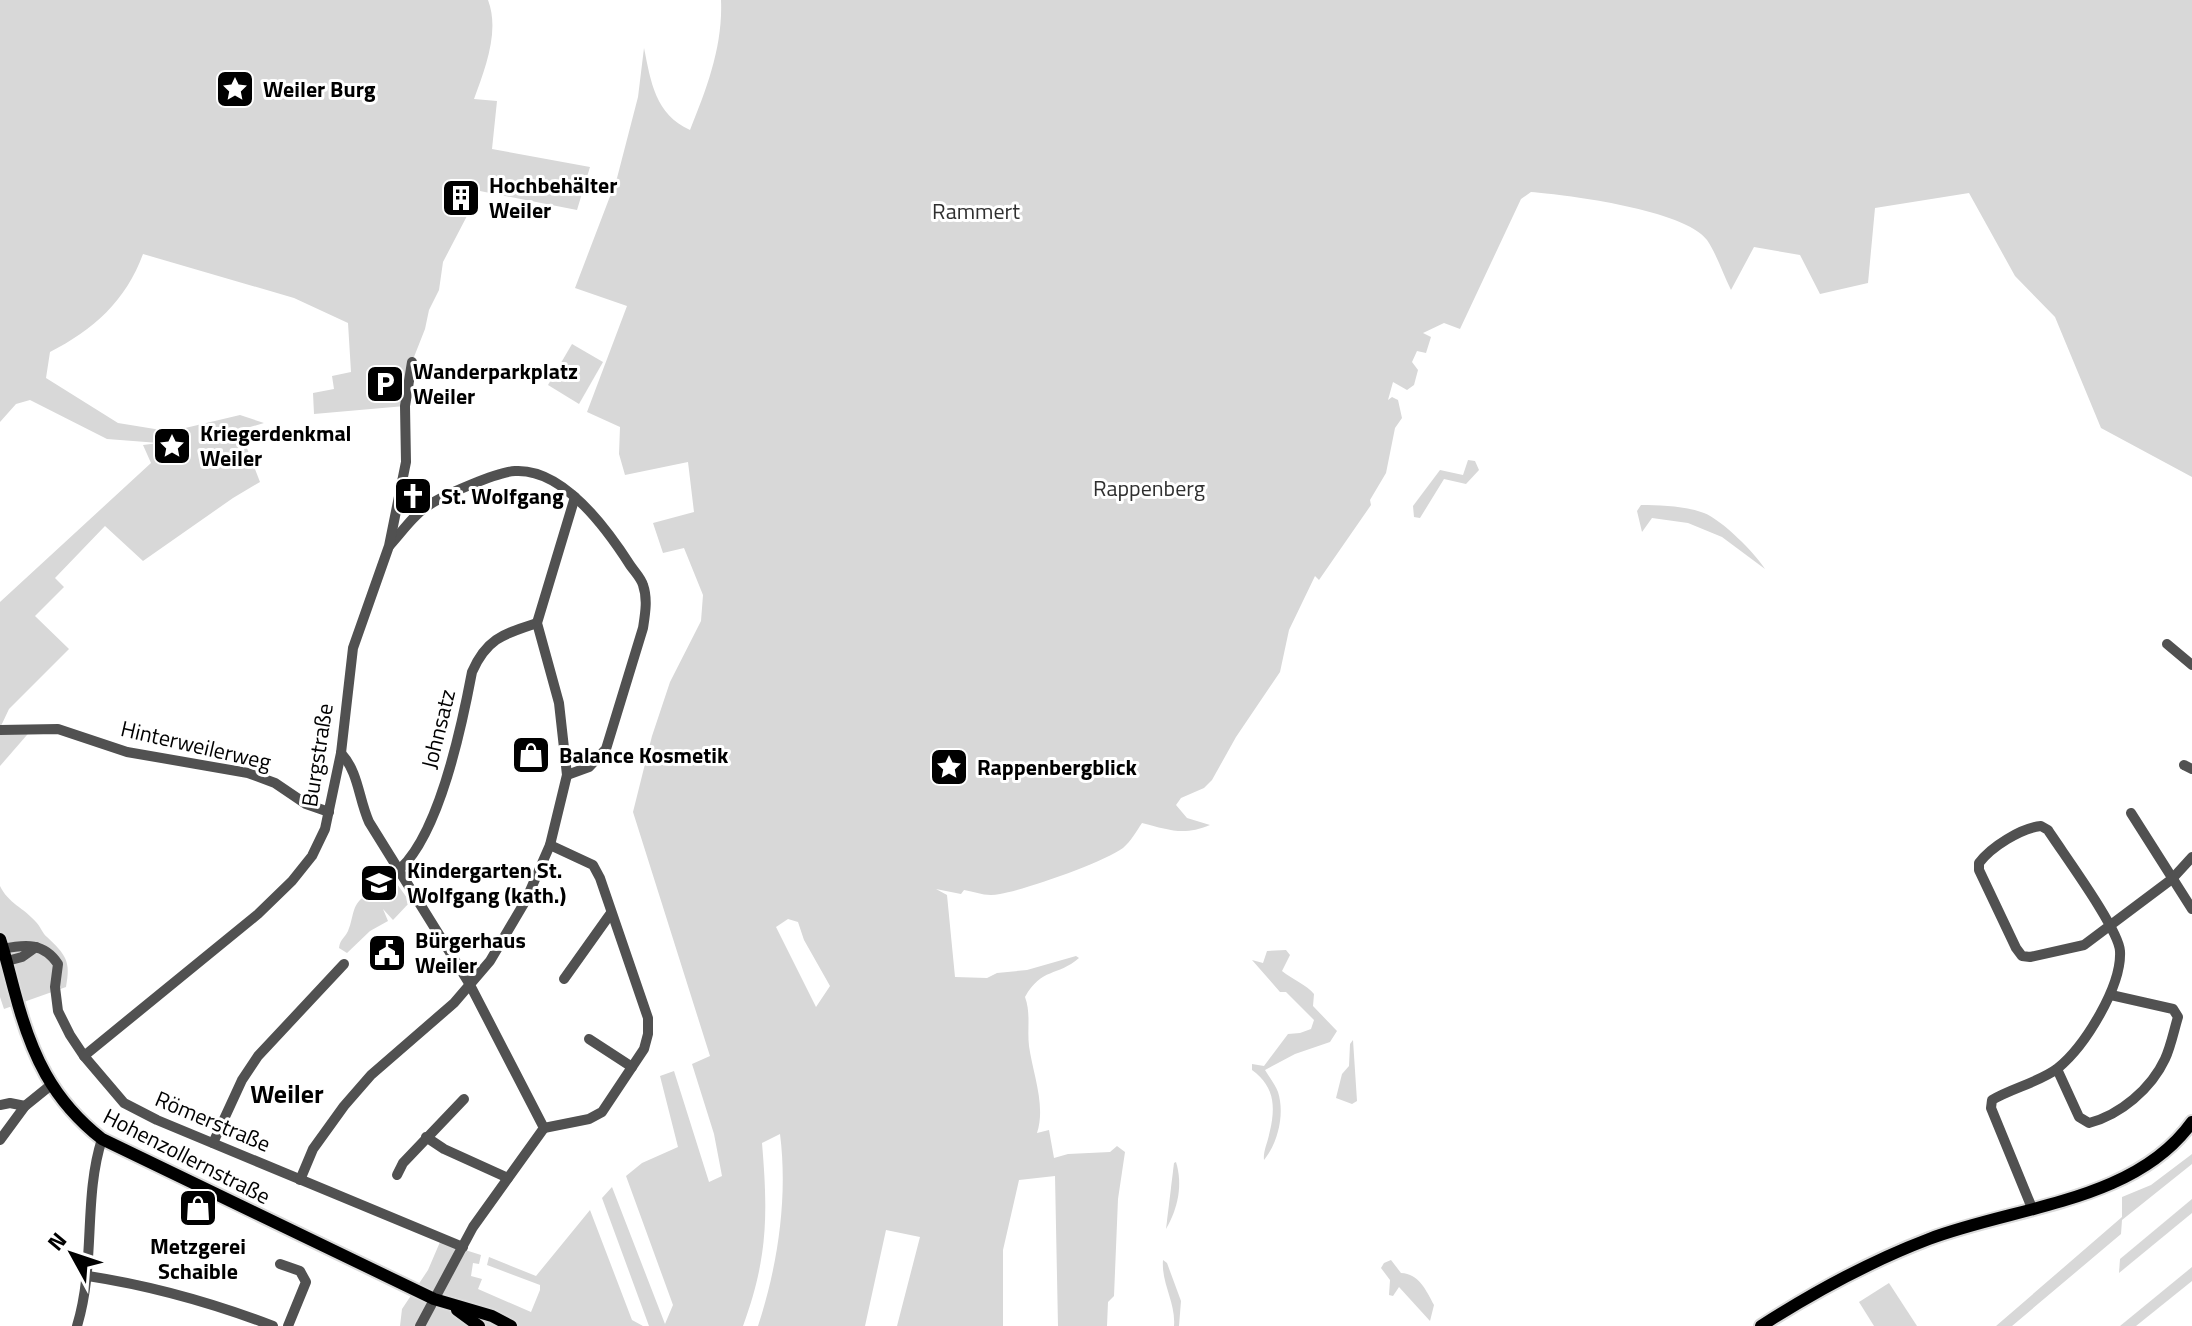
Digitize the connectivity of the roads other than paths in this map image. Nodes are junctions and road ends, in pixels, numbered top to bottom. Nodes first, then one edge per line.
1 (412, 362) dead end
2 (575, 497) junction
3 (389, 546) junction
4 (537, 623) junction
5 (2167, 644) dead end
6 (2192, 665) edge
7 (0, 730) edge
8 (341, 753) junction
9 (567, 775) junction
10 (329, 812) junction
11 (2131, 813) dead end
12 (550, 845) junction
13 (2192, 857) edge
14 (400, 869) junction
15 (2172, 879) junction
16 (2192, 909) edge
17 (611, 913) junction
18 (2110, 927) junction
19 (3, 950) edge
20 (344, 964) dead end
21 (564, 979) dead end
22 (469, 983) junction
23 (2111, 995) junction
24 (589, 1039) dead end
25 (84, 1056) junction
26 (632, 1067) junction
27 (2057, 1069) junction
28 (51, 1085) junction
29 (464, 1099) dead end
30 (0, 1105) edge
31 (25, 1106) junction
32 (2192, 1122) edge
33 (544, 1128) junction
34 (426, 1137) junction
35 (102, 1139) junction
36 (0, 1140) edge
37 (213, 1143) junction
38 (397, 1175) dead end
39 (508, 1178) junction
40 (300, 1180) junction
41 (2032, 1208) junction
42 (463, 1247) junction
43 (280, 1264) dead end
44 (88, 1276) junction
45 (434, 1299) junction
46 (451, 1305) junction
47 (77, 1326) edge
48 (273, 1326) edge
49 (288, 1326) edge
50 (420, 1326) edge
51 (479, 1326) edge
52 (511, 1326) edge
53 (1761, 1326) edge

1 - 3 street, Burgstraße
2 - 3 street
2 - 4 street
2 - 9 street
3 - 8 street, Burgstraße
4 - 9 street
4 - 14 street, Johnsatz
5 - 6 street
7 - 10 street, Hinterweilerweg
8 - 10 street, Burgstraße
8 - 14 street
9 - 12 street
10 - 25 street, Burgstraße
11 - 15 street
12 - 17 street
12 - 22 street
13 - 15 street
14 - 22 street
15 - 16 street
15 - 18 street
17 - 21 street
17 - 26 street
18 - 18 street
18 - 23 street
19 - 25 street, Römerstraße
19 - 28 main road, Hohenzollernstraße
20 - 37 street
22 - 33 street
22 - 40 street
23 - 27 street
23 - 27 street
24 - 26 street
25 - 37 street, Römerstraße
26 - 33 street
27 - 41 street
28 - 31 street
28 - 35 main road, Hohenzollernstraße
29 - 34 street
30 - 31 street
31 - 36 street
32 - 41 main road
33 - 39 street
34 - 38 street
34 - 39 street
35 - 44 street
35 - 45 main road, Hohenzollernstraße
37 - 40 street, Römerstraße
39 - 42 street
40 - 42 street, Römerstraße
41 - 53 main road
42 - 45 street
43 - 49 street
44 - 47 street
44 - 48 street
45 - 46 main road, Hohenzollernstraße
45 - 50 street
46 - 51 main road, Hohenzollernstraße
46 - 52 main road, Hohenzollernstraße

